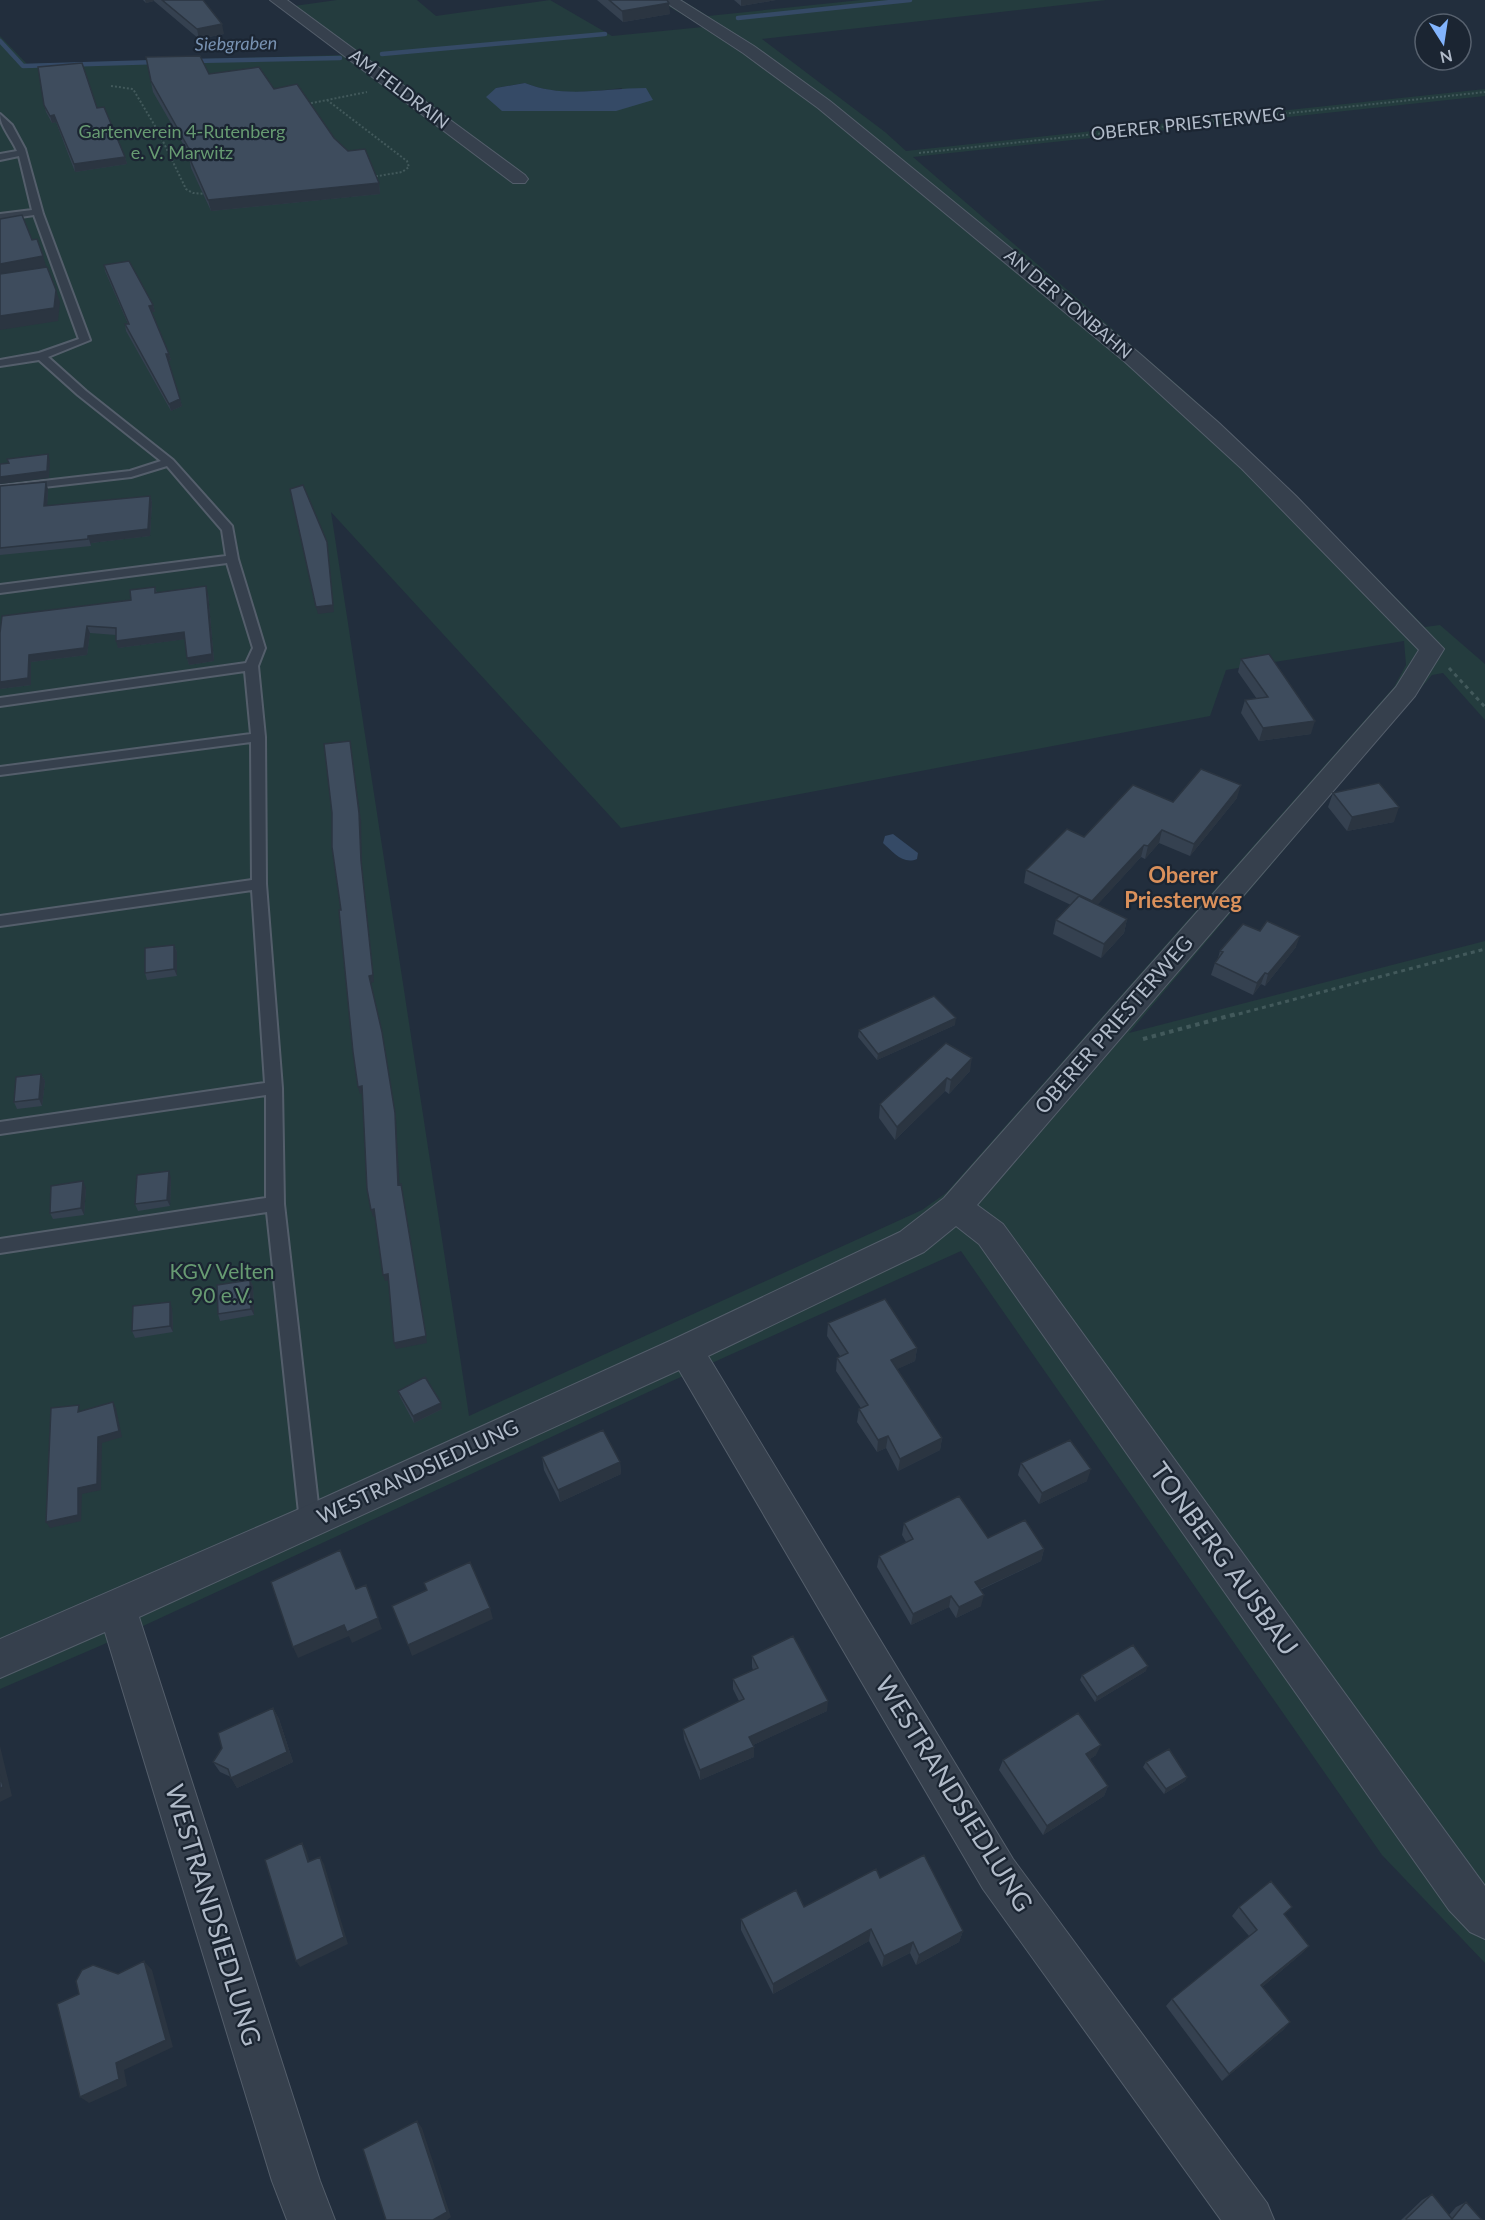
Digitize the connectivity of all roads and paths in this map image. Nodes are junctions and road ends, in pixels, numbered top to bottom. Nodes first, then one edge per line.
1 (277, 0) edge
2 (669, 0) edge
3 (111, 86) dead end
4 (398, 87) junction
5 (1485, 92) edge
6 (327, 100) junction
7 (306, 104) edge
8 (0, 117) edge
9 (187, 126) edge
10 (158, 131) junction
11 (22, 153) junction
12 (0, 157) edge
13 (891, 157) junction
14 (365, 178) edge
15 (519, 179) dead end
16 (210, 194) edge
17 (38, 212) junction
18 (0, 217) edge
19 (84, 340) junction
20 (0, 354) edge
21 (41, 356) junction
22 (0, 363) edge
23 (169, 462) junction
24 (0, 489) edge
25 (232, 559) junction
26 (0, 589) edge
27 (1432, 649) junction
28 (252, 666) junction
29 (0, 702) edge
30 (1485, 707) edge
31 (258, 736) junction
32 (0, 771) edge
33 (260, 884) junction
34 (0, 921) edge
35 (1485, 949) edge
36 (1089, 1053) junction
37 (274, 1088) junction
38 (0, 1128) edge
39 (275, 1203) junction
40 (956, 1207) junction
41 (0, 1246) edge
42 (686, 1350) junction
43 (310, 1522) junction
44 (117, 1609) junction
45 (0, 1659) edge
46 (1485, 1917) edge
47 (311, 2220) edge
48 (1250, 2220) edge

1 - 4 street, AM FELDRAIN
2 - 13 street, AN DER TONBAHN
3 - 10 path
4 - 6 path
4 - 15 street, AM FELDRAIN
5 - 13 path, OBERER PRIESTERWEG
6 - 7 path
6 - 14 path
8 - 11 lane
9 - 10 path
10 - 16 path
11 - 12 lane
11 - 17 lane
13 - 27 street, AN DER TONBAHN
17 - 18 lane
17 - 19 lane
19 - 20 lane
19 - 21 lane
21 - 22 lane
21 - 23 lane
23 - 24 lane
23 - 25 lane
25 - 26 lane
25 - 28 lane
27 - 30 path
27 - 36 street, OBERER PRIESTERWEG
28 - 29 lane
28 - 31 lane
31 - 32 lane
31 - 33 lane
33 - 34 lane
33 - 37 lane
35 - 36 path
36 - 40 street, OBERER PRIESTERWEG
37 - 38 lane
37 - 39 lane
39 - 41 lane
39 - 43 lane
40 - 42 street, WESTRANDSIEDLUNG
40 - 46 street, TONBERG AUSBAU
42 - 43 street, WESTRANDSIEDLUNG
42 - 48 street, WESTRANDSIEDLUNG
43 - 44 street, WESTRANDSIEDLUNG
44 - 45 street, WESTRANDSIEDLUNG
44 - 47 street, WESTRANDSIEDLUNG

